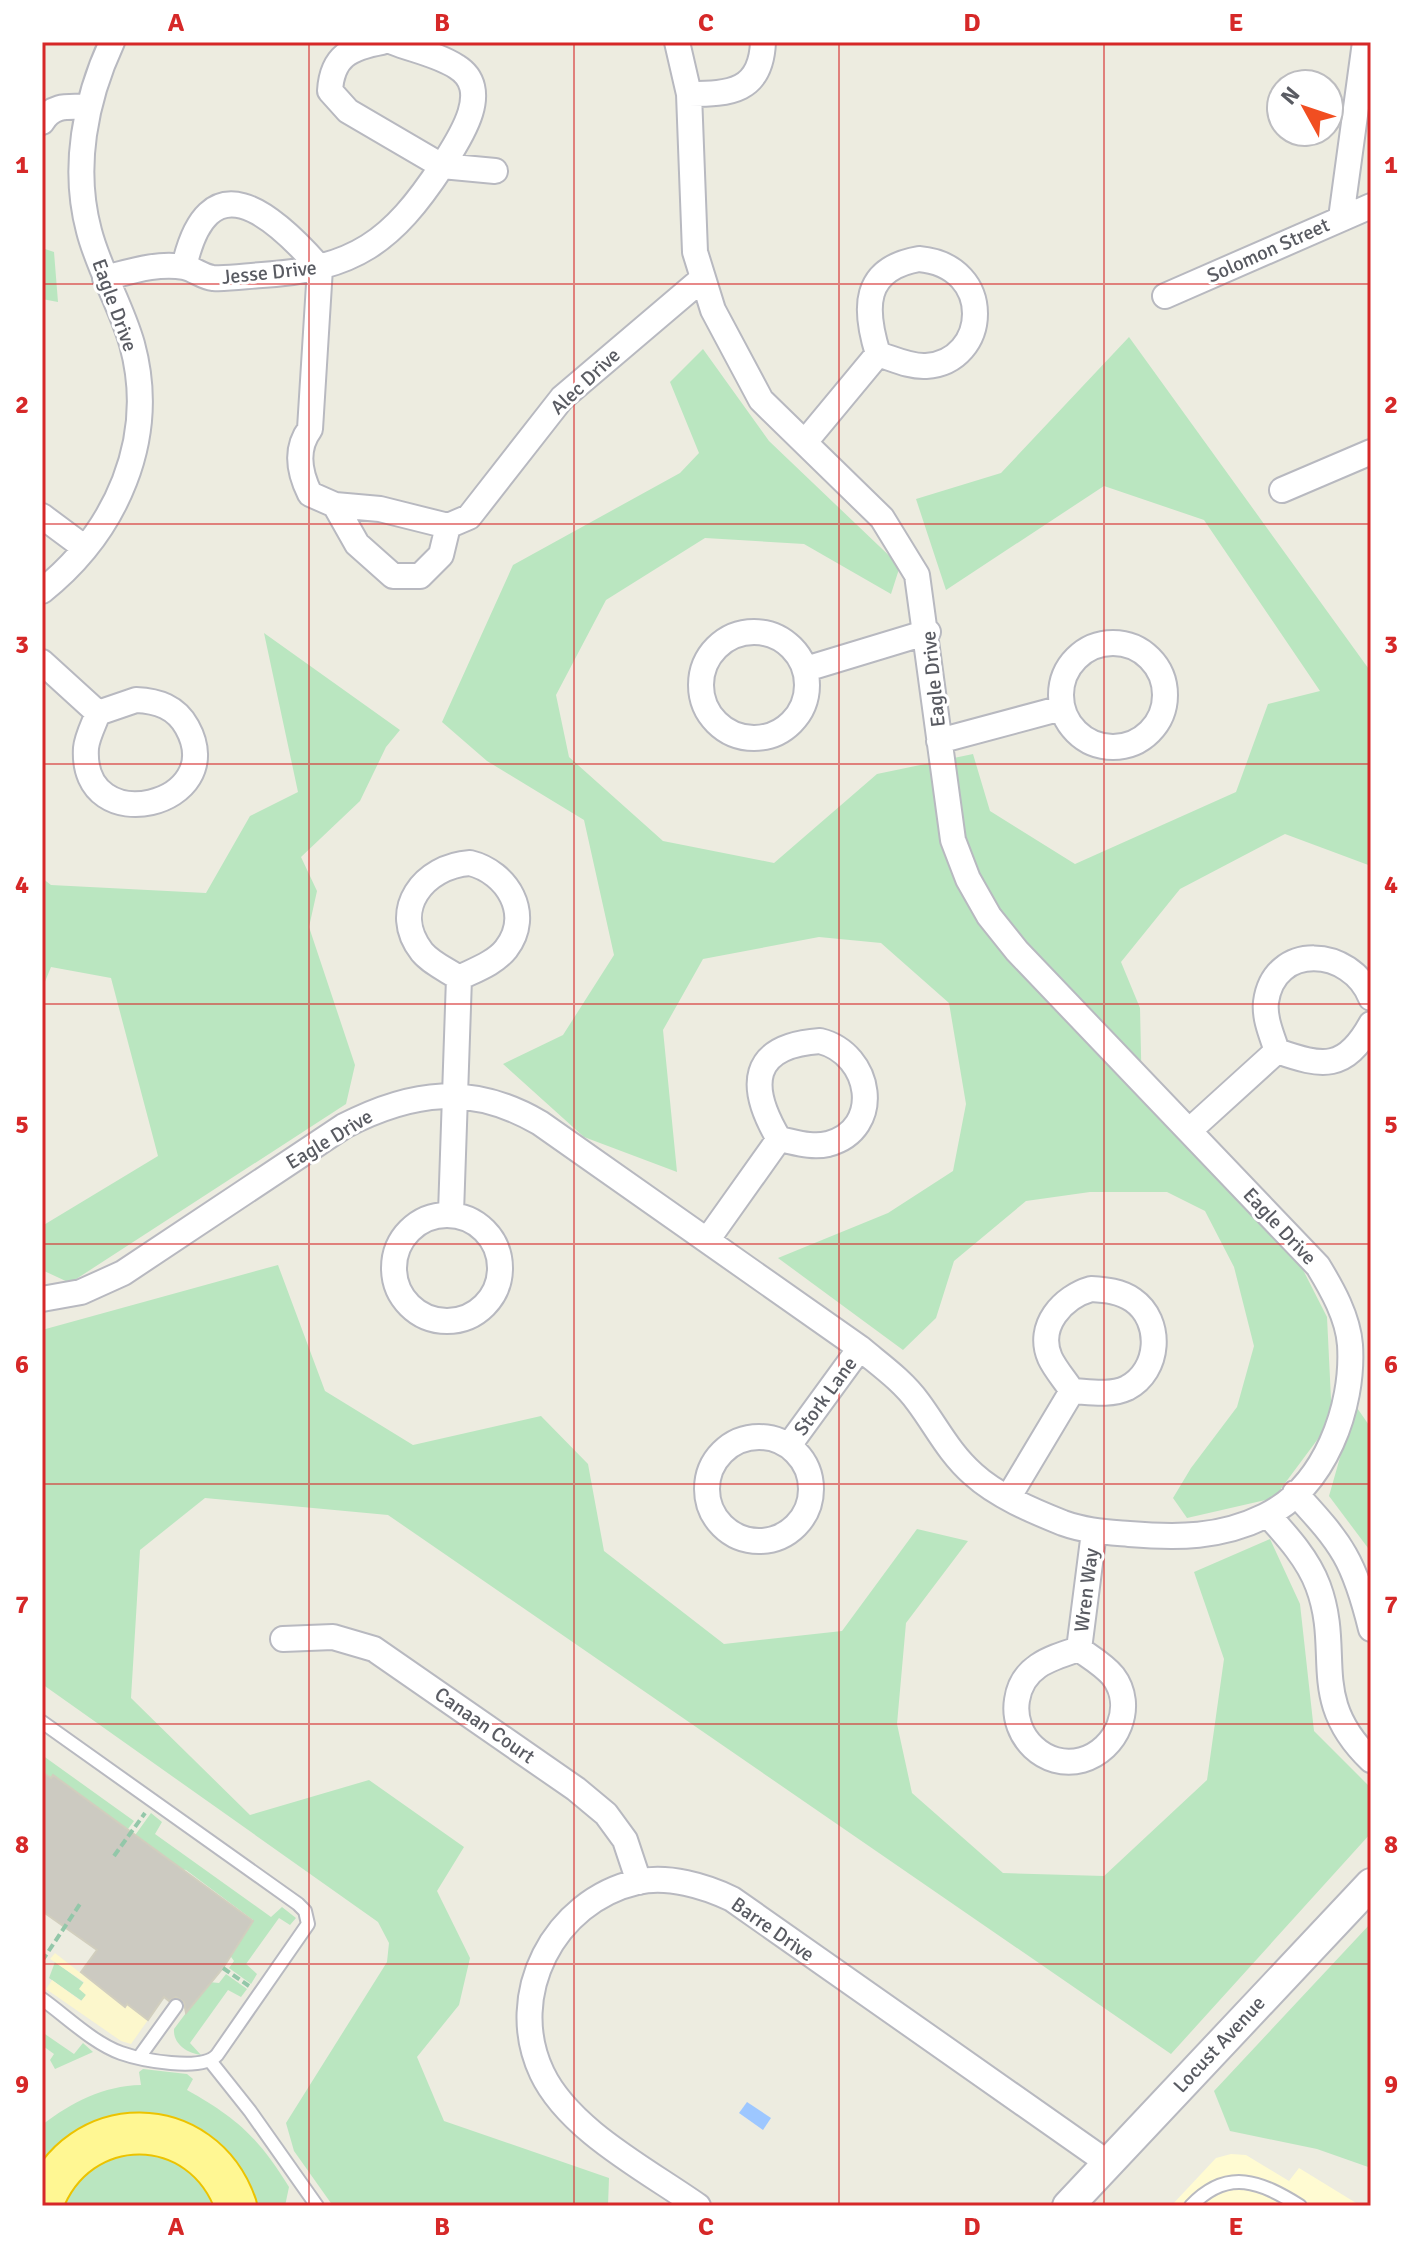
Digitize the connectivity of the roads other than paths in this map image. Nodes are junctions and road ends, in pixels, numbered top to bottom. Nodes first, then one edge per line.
1 (112, 42) edge
2 (382, 42) edge
3 (393, 42) edge
4 (677, 42) edge
5 (763, 42) edge
6 (1365, 42) edge
7 (689, 94) junction
8 (89, 107) junction
9 (42, 122) edge
10 (442, 166) junction
11 (495, 171) dead end
12 (1371, 206) edge
13 (1341, 218) junction
14 (184, 267) junction
15 (320, 268) junction
16 (105, 278) junction
17 (702, 279) junction
18 (1165, 296) dead end
19 (878, 354) junction
20 (805, 442) junction
21 (1371, 452) edge
22 (1282, 490) dead end
23 (335, 505) junction
24 (42, 516) edge
25 (448, 526) junction
26 (85, 548) junction
27 (42, 591) edge
28 (928, 632) junction
29 (42, 662) edge
30 (806, 669) junction
31 (1062, 708) junction
32 (98, 713) junction
33 (939, 741) junction
34 (459, 978) junction
35 (1371, 998) edge
36 (1371, 1024) edge
37 (1277, 1051) junction
38 (455, 1095) junction
39 (1190, 1130) junction
40 (779, 1139) junction
41 (451, 1213) junction
42 (708, 1239) junction
43 (42, 1299) edge
44 (1360, 1342) edge
45 (860, 1348) junction
46 (1072, 1391) junction
47 (790, 1444) junction
48 (1295, 1493) junction
49 (1008, 1498) junction
50 (1268, 1515) junction
51 (1094, 1532) junction
52 (1371, 1629) edge
53 (283, 1639) dead end
54 (1079, 1649) junction
55 (42, 1722) edge
56 (1371, 1760) edge
57 (639, 1882) junction
58 (1371, 1884) edge
59 (42, 1999) edge
60 (176, 2006) dead end
61 (140, 2056) junction
62 (211, 2062) junction
63 (1108, 2163) junction
64 (42, 2205) edge
65 (236, 2206) edge
66 (317, 2206) edge
67 (698, 2206) edge
68 (1068, 2206) edge
69 (1191, 2206) edge
70 (1300, 2206) edge

1 - 8 street, Eagle Drive
2 - 10 street
3 - 10 street, Jesse Drive
4 - 7 street, Eagle Drive
5 - 7 street
6 - 13 street
7 - 17 street, Eagle Drive
8 - 9 street
8 - 16 street, Eagle Drive
10 - 11 street
10 - 15 street, Jesse Drive
12 - 13 street, Solomon Street
13 - 18 street, Solomon Street
14 - 15 street, Jesse Drive
14 - 15 street
14 - 16 street, Jesse Drive
15 - 23 street
16 - 26 street, Eagle Drive
17 - 20 street, Eagle Drive
17 - 25 street, Alec Drive
19 - 19 street
19 - 20 street
20 - 28 street, Eagle Drive
21 - 22 street
23 - 25 street
23 - 25 street
24 - 26 street
26 - 27 street, Eagle Drive
28 - 30 street
28 - 33 street, Eagle Drive
29 - 32 street
30 - 30 street
31 - 31 street
31 - 33 street
32 - 32 street
33 - 39 street, Eagle Drive
34 - 34 street
34 - 38 street
35 - 37 street
36 - 37 street
37 - 39 street
38 - 41 street
38 - 42 street, Eagle Drive
38 - 43 street, Eagle Drive
39 - 44 street, Eagle Drive
40 - 40 street
40 - 42 street
41 - 41 street
42 - 45 street, Eagle Drive
44 - 48 street, Eagle Drive
45 - 47 street, Stork Lane
45 - 49 street, Eagle Drive
46 - 46 street
46 - 49 street
47 - 47 street, Stork Lane
48 - 50 street, Eagle Drive
48 - 52 street
49 - 51 street, Eagle Drive
50 - 51 street, Eagle Drive
50 - 56 street
51 - 54 street, Wren Way
53 - 57 street, Canaan Court
54 - 54 street, Wren Way
55 - 62 lane
57 - 63 street, Barre Drive
57 - 67 street, Barre Drive
58 - 63 street, Locust Avenue
59 - 61 lane
60 - 61 lane
61 - 62 lane
62 - 66 lane
63 - 68 street, Locust Avenue
64 - 65 highway
69 - 70 lane

